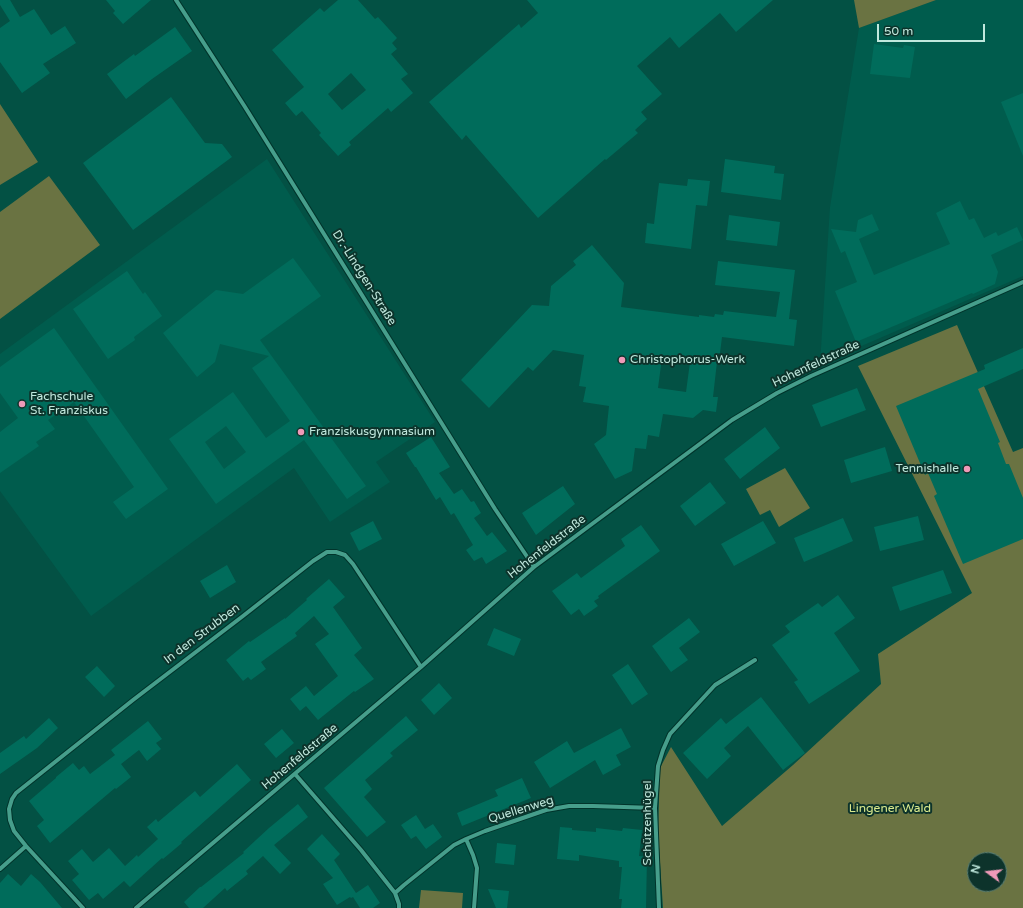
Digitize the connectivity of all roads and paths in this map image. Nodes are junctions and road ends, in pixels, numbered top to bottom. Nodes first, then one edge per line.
1 (176, 0) edge
2 (1023, 282) edge
3 (534, 567) junction
4 (755, 660) dead end
5 (421, 667) junction
6 (294, 774) junction
7 (655, 808) junction
8 (466, 839) junction
9 (26, 846) junction
10 (0, 869) edge
11 (395, 893) junction
12 (83, 908) edge
13 (136, 908) edge
14 (399, 908) edge
15 (474, 908) edge
16 (659, 908) edge

1 - 3 street, Dr.-Lindgen-Straße
2 - 3 street, Hohenfeldstraße
3 - 5 street, Hohenfeldstraße
4 - 7 street, Schützenhügel
5 - 6 street, Hohenfeldstraße
5 - 9 street, In den Strubben
6 - 11 street
6 - 13 street, Hohenfeldstraße
7 - 8 street, Quellenweg
7 - 16 street, Schützenhügel
8 - 11 street, Quellenweg
8 - 15 street
9 - 10 street
9 - 12 street, In den Strubben
11 - 14 street

